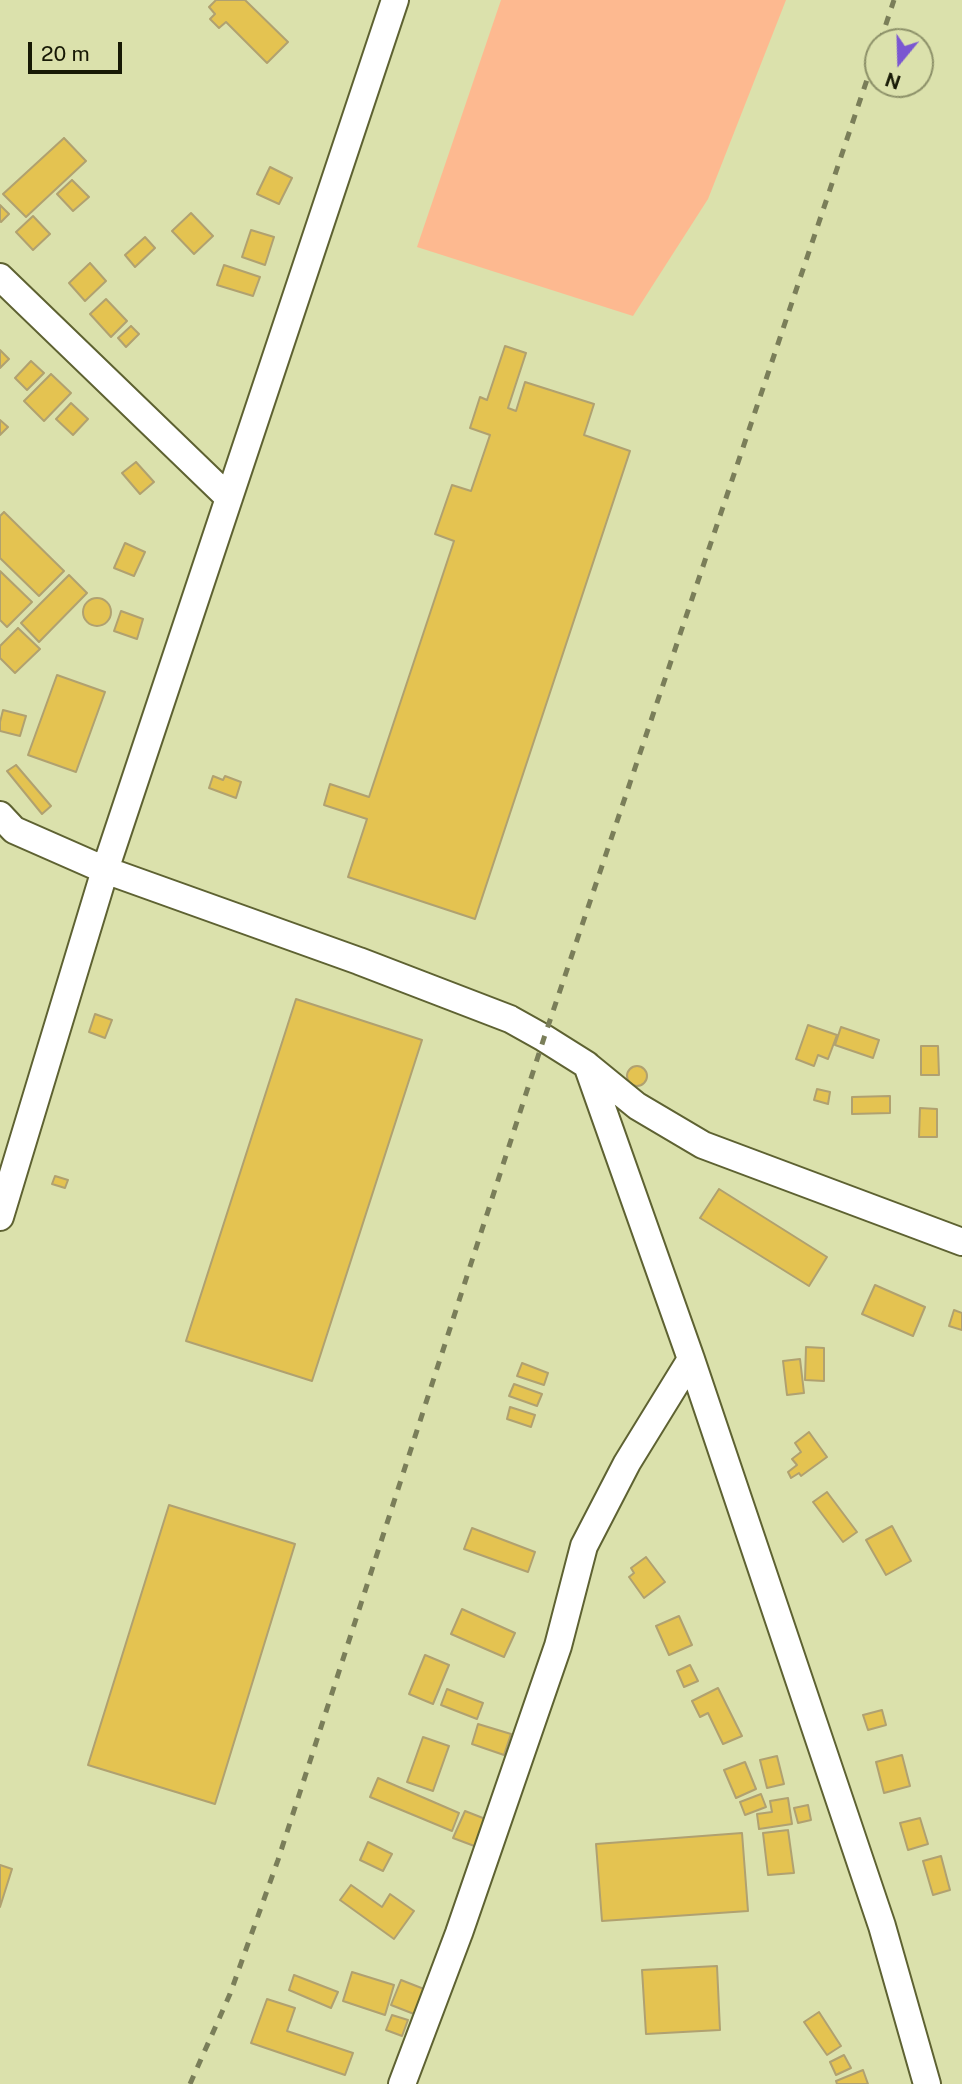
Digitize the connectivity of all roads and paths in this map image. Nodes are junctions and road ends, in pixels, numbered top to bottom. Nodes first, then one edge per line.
1 (396, 0) edge
2 (0, 277) edge
3 (229, 498) junction
4 (0, 815) edge
5 (105, 870) junction
6 (587, 1065) junction
7 (0, 1217) edge
8 (962, 1241) edge
9 (691, 1359) junction
10 (402, 2084) edge
11 (927, 2084) edge

1 - 3 street
2 - 3 street
3 - 5 street
4 - 5 street
5 - 6 street
5 - 7 street
6 - 8 street
6 - 9 street
9 - 10 street
9 - 11 street

